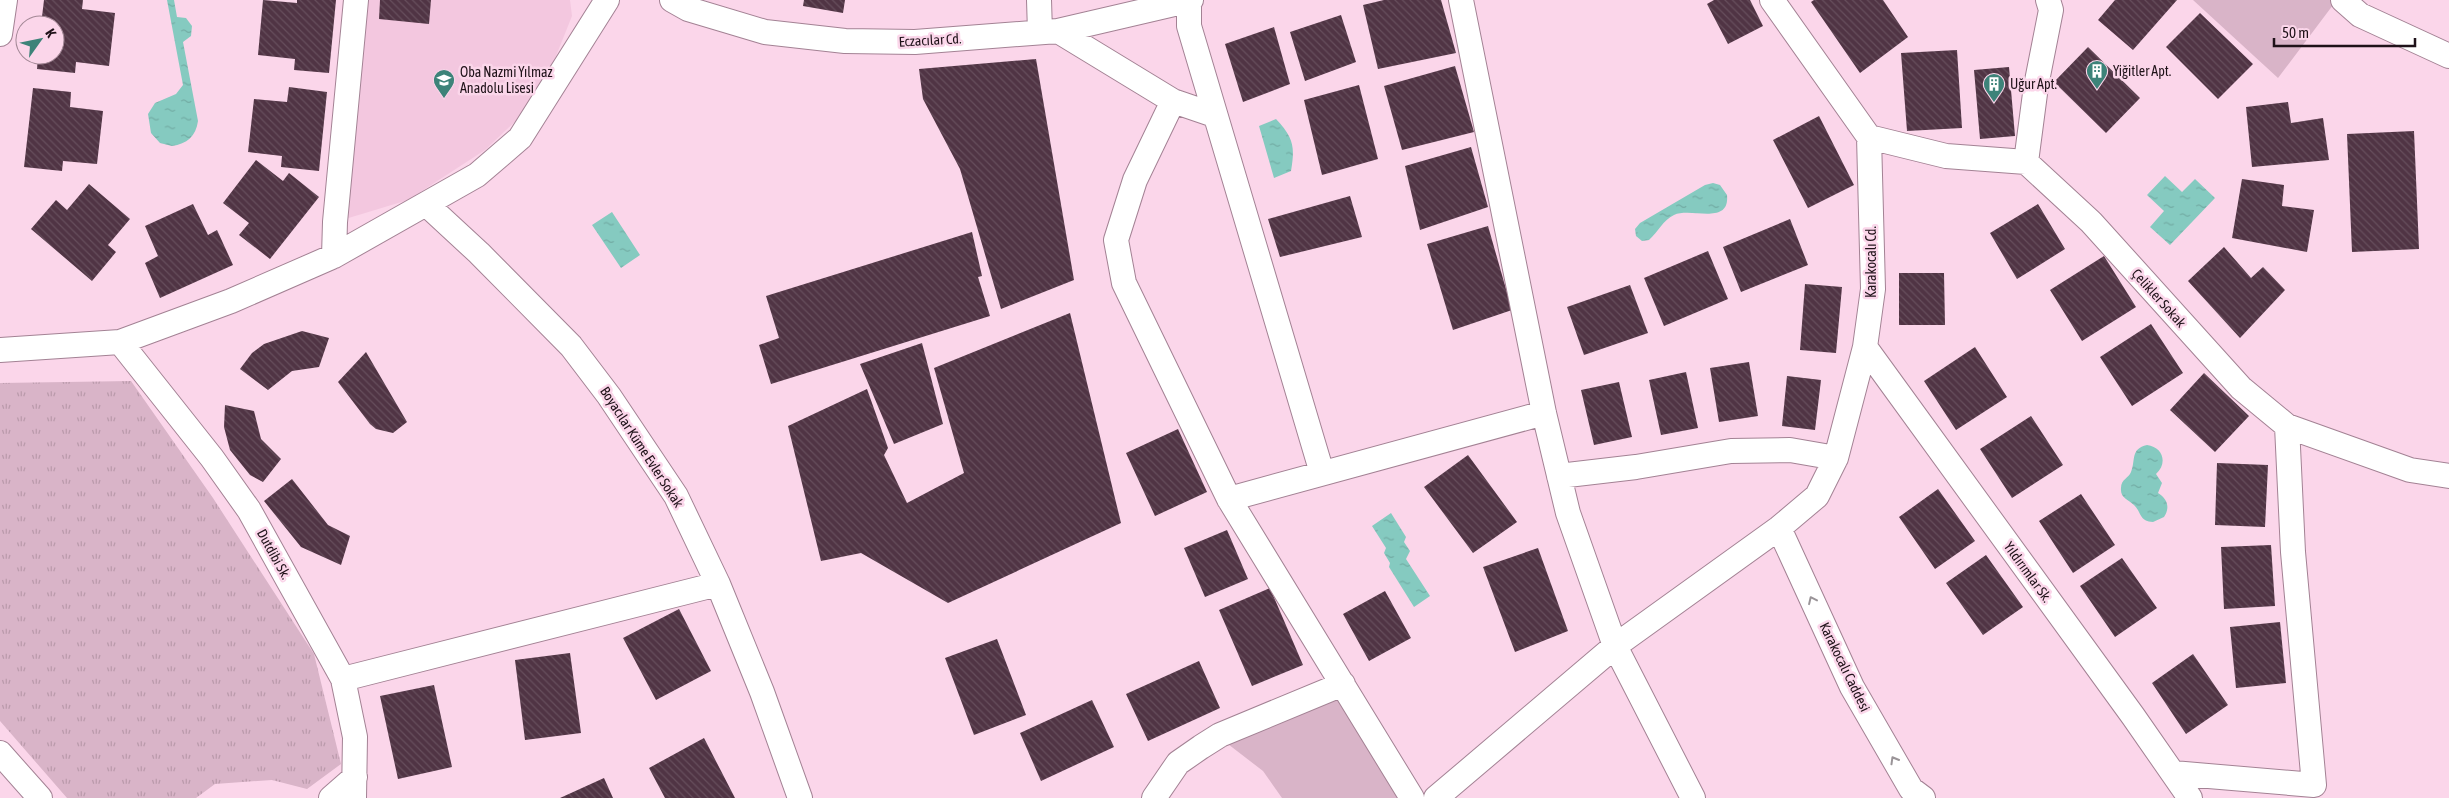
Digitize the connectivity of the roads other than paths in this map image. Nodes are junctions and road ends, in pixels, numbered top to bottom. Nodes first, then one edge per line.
1 (5, 0) edge
2 (356, 0) edge
3 (607, 0) edge
4 (672, 0) edge
5 (1039, 0) edge
6 (1190, 0) edge
7 (1461, 0) edge
8 (2048, 0) edge
9 (2342, 0) edge
10 (1774, 1) edge
11 (1049, 31) junction
12 (0, 34) edge
13 (2449, 56) edge
14 (1173, 100) junction
15 (1214, 115) junction
16 (1869, 137) junction
17 (2026, 162) junction
18 (426, 204) junction
19 (334, 256) junction
20 (120, 342) junction
21 (1865, 347) junction
22 (0, 350) edge
23 (1544, 413) junction
24 (2287, 426) junction
25 (1836, 458) junction
26 (1322, 473) junction
27 (1559, 476) junction
28 (2449, 476) edge
29 (1229, 499) junction
30 (1779, 528) junction
31 (718, 584) junction
32 (1615, 646) junction
33 (343, 679) junction
34 (1342, 684) junction
35 (0, 753) edge
36 (2173, 773) junction
37 (355, 787) edge
38 (40, 798) edge
39 (331, 798) edge
40 (800, 798) edge
41 (1154, 798) edge
42 (1412, 798) edge
43 (1436, 798) edge
44 (1693, 798) edge
45 (1923, 798) edge
46 (2190, 798) edge

1 - 12 street
2 - 19 street
3 - 18 street
4 - 11 street, Eczacılar Cd.
5 - 11 street
6 - 11 street, Eczacılar Cd.
6 - 15 street
7 - 23 street
8 - 17 street
9 - 13 street
10 - 16 street
11 - 14 street
14 - 15 street
14 - 29 street
15 - 26 street
16 - 17 street
16 - 21 street, Karakocalı Cd.
17 - 24 street, Çelikler Sokak
18 - 19 street
18 - 31 street, Boyacılar Küme Evler Sokak
19 - 20 street
20 - 22 street
20 - 33 street, Dutdibi Sk.
21 - 25 street, Karakocalı Cd.
21 - 36 street, Yıldırımlar Sk.
23 - 26 street
23 - 27 street
24 - 28 street, Çelikler Sokak
24 - 36 street
25 - 27 street
25 - 30 street, Karakocalı Cd.
26 - 29 street
27 - 32 street
29 - 34 street
30 - 32 street, Karakocalı Cd.
45 -> 30 street, Karakocalı Caddesi
31 - 33 street
31 - 40 street, Boyacılar Küme Evler Sokak
32 - 43 street, Karakocalı Cd.
32 - 44 street
33 - 37 street, Dutdibi Sk.
34 - 41 street
34 - 42 street
35 - 38 street
36 - 46 street, Yıldırımlar Sk.
37 - 39 street

